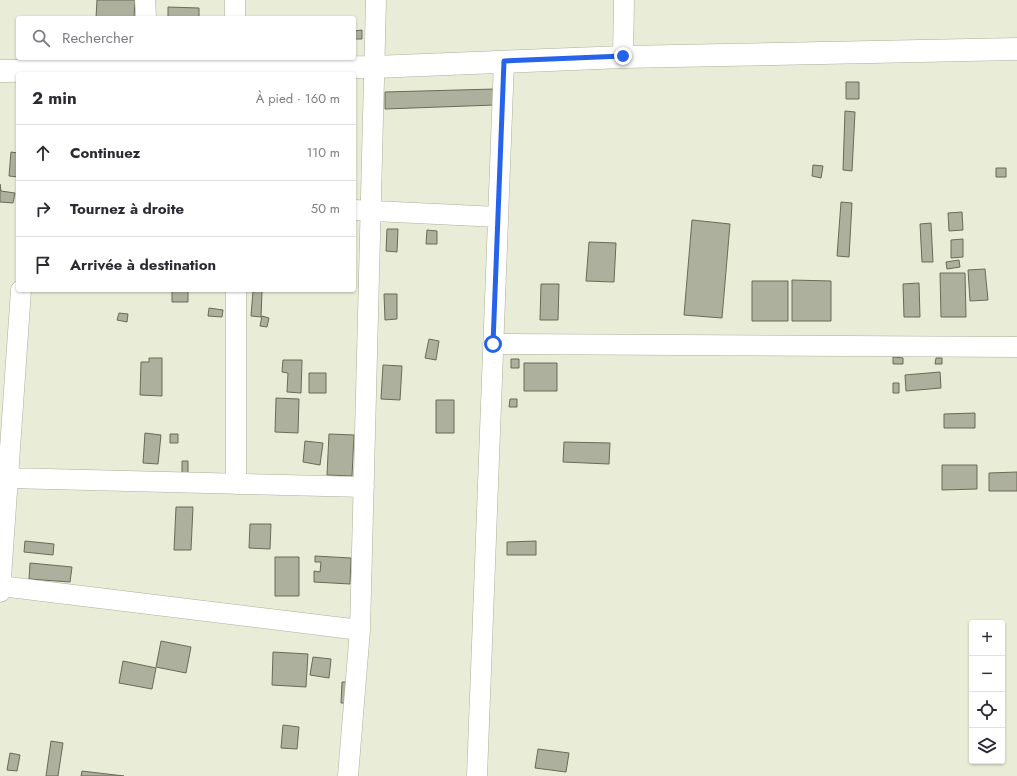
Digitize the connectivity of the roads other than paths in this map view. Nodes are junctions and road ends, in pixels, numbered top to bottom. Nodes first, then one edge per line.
1 (145, 0) edge
2 (235, 0) edge
3 (376, 0) edge
4 (624, 0) edge
5 (146, 16) edge
6 (235, 16) edge
7 (1017, 49) edge
8 (623, 56) junction
9 (504, 61) junction
10 (146, 64) edge
11 (235, 67) edge
12 (374, 67) junction
13 (0, 71) edge
14 (36, 72) edge
15 (362, 211) edge
16 (498, 216) junction
17 (21, 292) edge
18 (236, 292) edge
19 (493, 344) junction
20 (1017, 347) edge
21 (8, 478) junction
22 (236, 484) junction
23 (364, 487) junction
24 (0, 586) edge
25 (0, 592) edge
26 (360, 630) junction
27 (348, 776) edge
28 (478, 776) edge

1 - 5 street
2 - 6 street
3 - 12 street
4 - 8 street
7 - 8 main road
8 - 9 main road
9 - 12 main road
9 - 16 street
10 - 11 main road
10 - 14 main road
11 - 12 main road
12 - 15 street
13 - 14 main road
15 - 16 street
15 - 23 street
16 - 19 street
17 - 21 street
18 - 22 street
19 - 20 street
19 - 28 street
21 - 22 street
21 - 24 street
22 - 23 street
23 - 26 street
24 - 25 street
24 - 26 street
26 - 27 street

